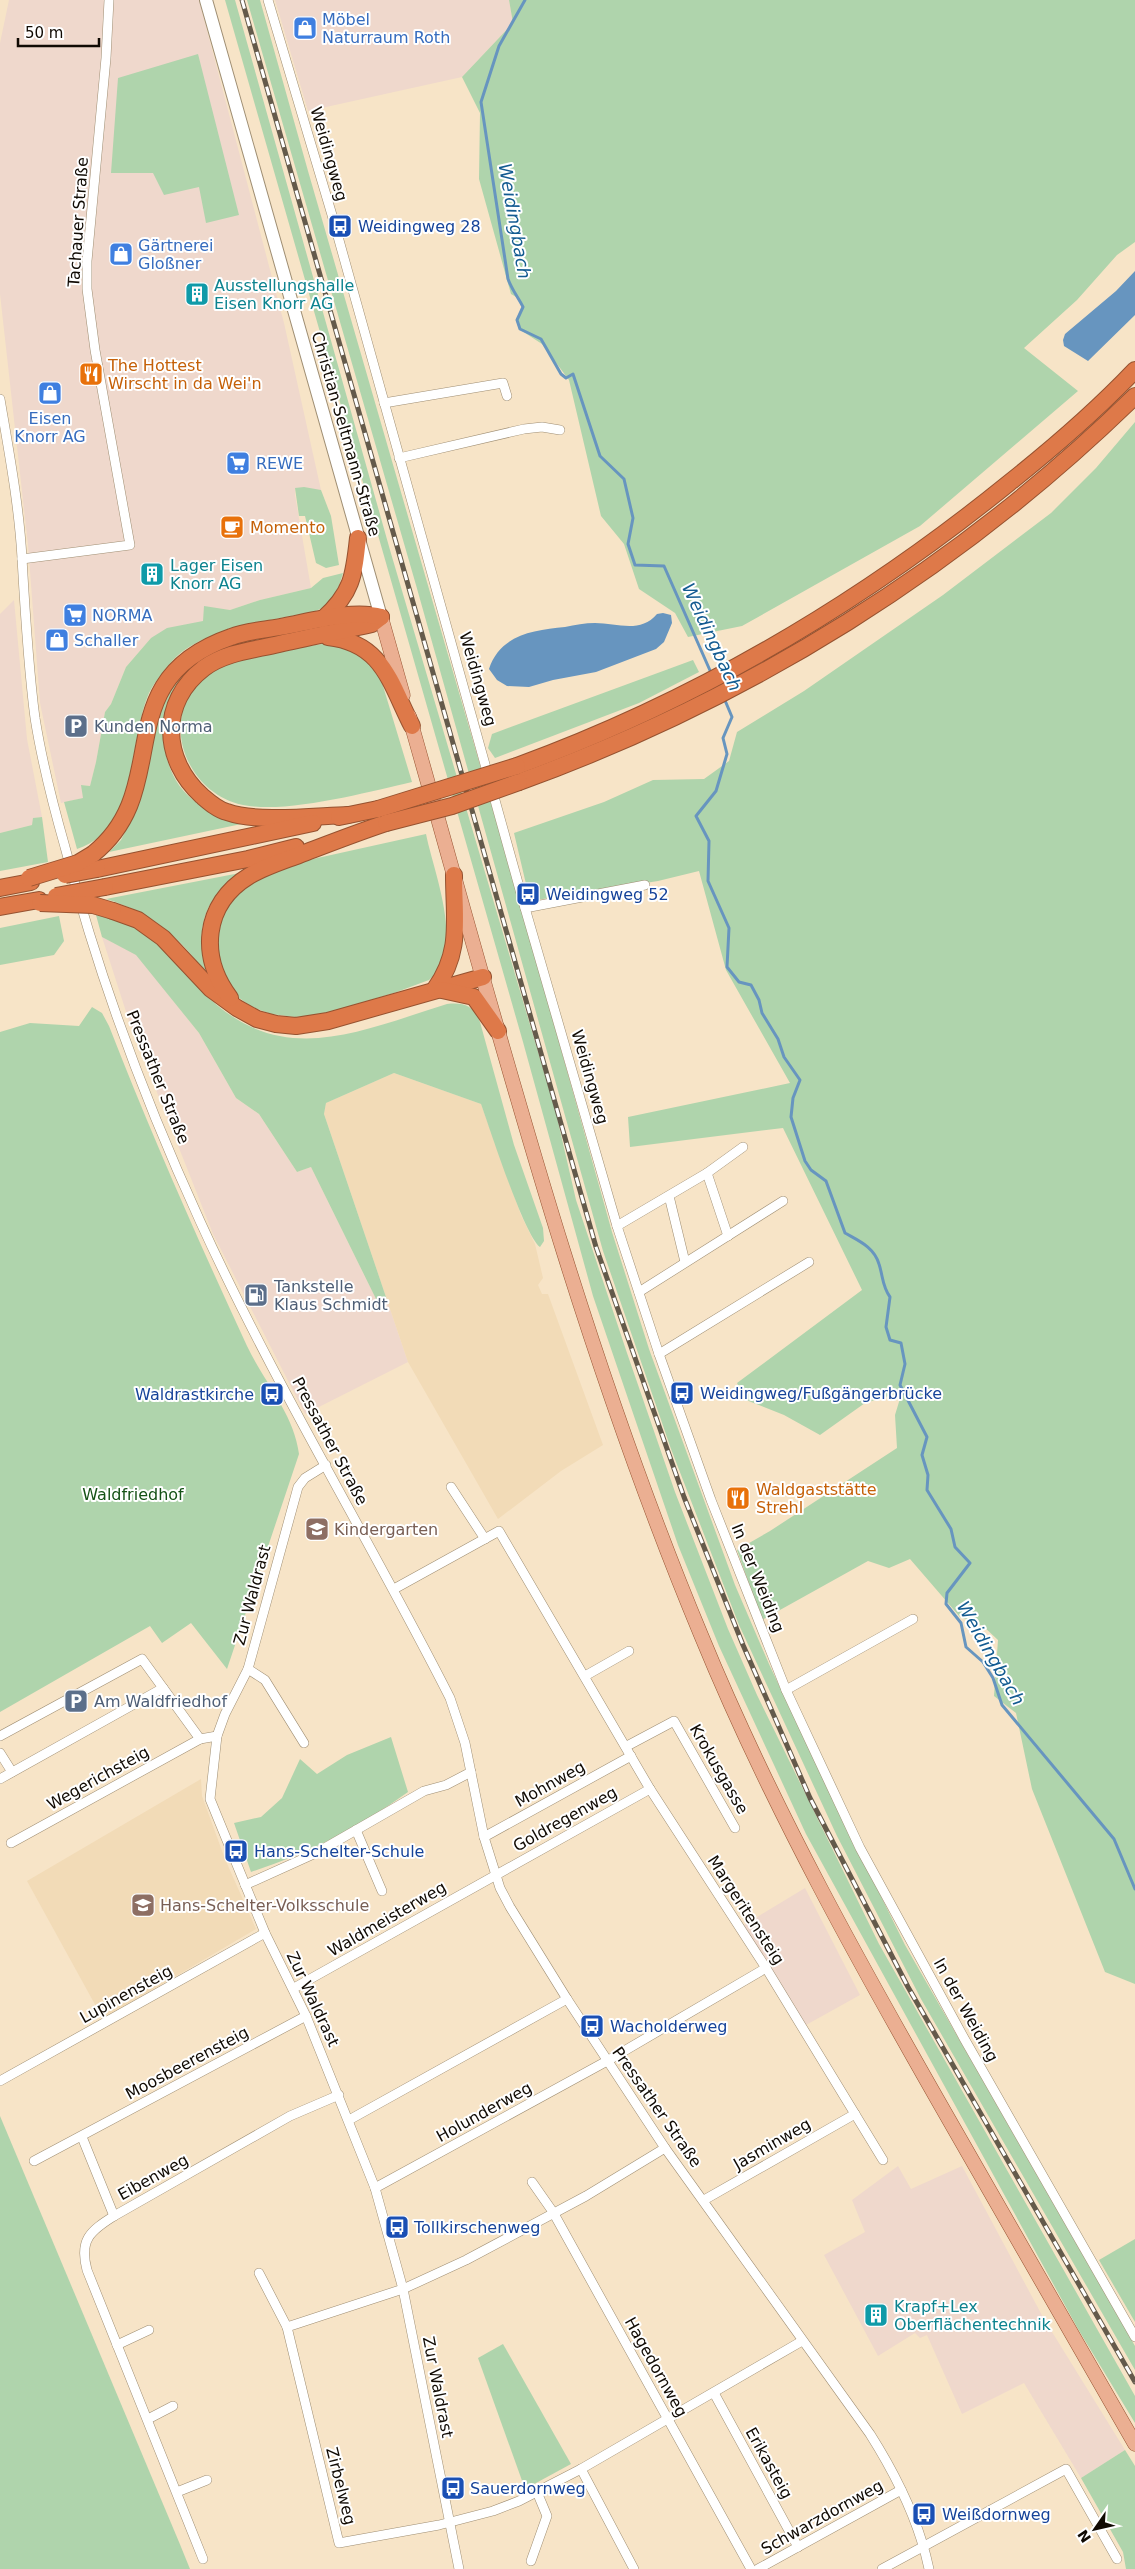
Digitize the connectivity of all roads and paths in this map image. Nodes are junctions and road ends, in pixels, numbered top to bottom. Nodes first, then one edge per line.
1 (109, 0) edge
2 (206, 0) edge
3 (268, 0) edge
4 (1135, 370) edge
5 (507, 396) dead end
6 (1135, 396) edge
7 (0, 399) edge
8 (384, 403) junction
9 (560, 430) dead end
10 (399, 458) junction
11 (358, 538) junction
12 (22, 559) junction
13 (381, 617) junction
14 (323, 619) junction
15 (316, 636) junction
16 (412, 726) junction
17 (348, 815) junction
18 (382, 816) junction
19 (364, 830) junction
20 (95, 862) junction
21 (454, 876) junction
22 (645, 885) dead end
23 (0, 888) edge
24 (39, 902) junction
25 (0, 907) edge
26 (525, 908) junction
27 (483, 978) junction
28 (435, 989) junction
29 (237, 1008) junction
30 (498, 1030) junction
31 (743, 1147) dead end
32 (707, 1173) junction
33 (669, 1196) junction
34 (783, 1201) dead end
35 (617, 1226) junction
36 (728, 1236) junction
37 (685, 1262) junction
38 (808, 1262) dead end
39 (639, 1292) junction
40 (659, 1354) junction
41 (326, 1464) junction
42 (703, 1476) joint
43 (451, 1487) dead end
44 (485, 1539) junction
45 (394, 1588) junction
46 (913, 1619) dead end
47 (629, 1652) dead end
48 (248, 1669) junction
49 (585, 1676) junction
50 (163, 1688) junction
51 (786, 1690) junction
52 (0, 1736) edge
53 (217, 1736) junction
54 (200, 1738) junction
55 (304, 1743) dead end
56 (627, 1746) junction
57 (0, 1753) edge
58 (632, 1756) junction
59 (12, 1772) junction
60 (471, 1772) junction
61 (0, 1778) edge
62 (650, 1789) junction
63 (735, 1828) dead end
64 (356, 1830) junction
65 (484, 1837) junction
66 (11, 1843) dead end
67 (495, 1875) junction
68 (245, 1885) junction
69 (382, 1891) dead end
70 (266, 1933) junction
71 (766, 1968) junction
72 (294, 1988) junction
73 (566, 1999) junction
74 (306, 2016) junction
75 (607, 2061) junction
76 (0, 2081) edge
77 (339, 2095) junction
78 (855, 2114) junction
79 (349, 2120) junction
80 (82, 2137) junction
81 (665, 2148) junction
82 (883, 2160) dead end
83 (34, 2161) dead end
84 (532, 2182) dead end
85 (375, 2188) junction
86 (704, 2200) junction
87 (553, 2212) junction
88 (114, 2216) junction
89 (260, 2273) dead end
90 (404, 2289) junction
91 (286, 2327) junction
92 (148, 2330) dead end
93 (1135, 2337) edge
94 (802, 2342) junction
95 (117, 2345) junction
96 (714, 2393) junction
97 (174, 2406) dead end
98 (148, 2419) junction
99 (668, 2419) junction
100 (1135, 2444) edge
101 (581, 2469) junction
102 (207, 2480) dead end
103 (901, 2490) junction
104 (177, 2492) junction
105 (537, 2492) junction
106 (449, 2522) junction
107 (922, 2546) junction
108 (798, 2547) junction
109 (203, 2559) dead end
110 (1117, 2559) dead end
111 (531, 2561) dead end
112 (459, 2569) edge
113 (634, 2569) edge
114 (751, 2569) edge
115 (758, 2569) edge
116 (882, 2569) edge
117 (929, 2569) edge

1 - 12 street, Tachauer Straße
2 - 11 main road, Christian-Seltmann-Straße
3 - 8 street, Weidingweg
4 - 18 highway, bridge
5 - 8 street
6 - 18 highway, bridge
7 - 12 street, Pressather Straße
8 - 10 street, Weidingweg
9 - 10 street
10 - 26 street, Weidingweg
11 - 13 main road, Christian-Seltmann-Straße
11 - 14 highway
12 - 41 street, Pressather Straße
13 - 14 highway
13 - 15 highway
13 - 16 main road
14 - 20 highway
15 - 16 highway
15 - 17 highway
16 - 21 main road
17 - 18 highway
17 - 20 highway
18 - 19 highway
19 - 24 highway, bridge
19 - 29 highway
20 - 23 highway, bridge
21 - 27 main road
21 - 28 highway
22 - 26 street
24 - 25 highway
24 - 29 highway, bridge
26 - 35 street, Weidingweg
27 - 28 highway
27 - 30 main road
28 - 29 highway
28 - 30 highway
30 - 100 main road
31 - 32 street
32 - 33 street
32 - 36 street
33 - 35 street
33 - 37 street
34 - 36 street
35 - 39 street, Weidingweg
36 - 37 street
37 - 39 street
38 - 40 street
39 - 40 street, Weidingweg
40 - 42 street, Weidingweg
41 - 45 street, Pressather Straße
41 - 48 street, Zur Waldrast
42 - 51 street, In der Weiding
43 - 44 street
44 - 45 street
44 - 49 street, Margeritensteig
45 - 60 street, Pressather Straße
46 - 51 street
47 - 49 street
48 - 53 street, Zur Waldrast
48 - 55 street
49 - 56 street, Margeritensteig
50 - 52 street
50 - 54 street
50 - 59 street
51 - 93 street, In der Weiding
53 - 54 street
53 - 68 street, Zur Waldrast
54 - 66 street, Wegerichsteig
56 - 58 street, Margeritensteig
56 - 63 street, Krokusgasse
57 - 59 street
58 - 62 street, Margeritensteig
58 - 65 street, Mohnweg
59 - 61 street
60 - 64 street
60 - 65 street, Pressather Straße
62 - 67 street, Goldregenweg
62 - 71 street, Margeritensteig
64 - 68 street
64 - 69 street
65 - 67 street, Pressather Straße
67 - 72 street, Waldmeisterweg
67 - 73 street, Pressather Straße
68 - 70 street, Zur Waldrast
70 - 72 street, Zur Waldrast
70 - 76 street, Lupinensteig
71 - 75 street, Holunderweg
71 - 78 street, Margeritensteig
72 - 74 street, Zur Waldrast
73 - 75 street, Pressather Straße
73 - 79 street
74 - 77 street, Zur Waldrast
74 - 80 street, Moosbeerensteig
75 - 81 street, Pressather Straße
75 - 85 street, Holunderweg
77 - 79 street, Zur Waldrast
77 - 88 street, Eibenweg
78 - 82 street, Margeritensteig
78 - 86 street, Jasminweg
79 - 85 street, Zur Waldrast
80 - 83 street, Moosbeerensteig
80 - 88 street
81 - 86 street, Pressather Straße
81 - 87 street
84 - 87 street, Hagedornweg
85 - 90 street, Zur Waldrast
86 - 94 street, Pressather Straße
87 - 90 street
87 - 99 street, Hagedornweg
88 - 95 street, Eibenweg
89 - 91 street, Zirbelweg
90 - 91 street
90 - 106 street, Zur Waldrast
91 - 106 street, Zirbelweg
92 - 95 street
94 - 96 street
94 - 103 street, Pressather Straße
95 - 98 street, Eibenweg
96 - 99 street
96 - 108 street, Erikasteig
97 - 98 street
98 - 104 street, Eibenweg
99 - 101 street
99 - 114 street, Hagedornweg
101 - 105 street
101 - 113 street
102 - 104 street
103 - 107 street, Pressather Straße
103 - 108 street, Schwarzdornweg
104 - 109 street, Eibenweg
105 - 106 street
105 - 111 street
106 - 112 street, Zur Waldrast
107 - 110 street
107 - 116 street
107 - 117 street, Pressather Straße
108 - 115 street, Schwarzdornweg

